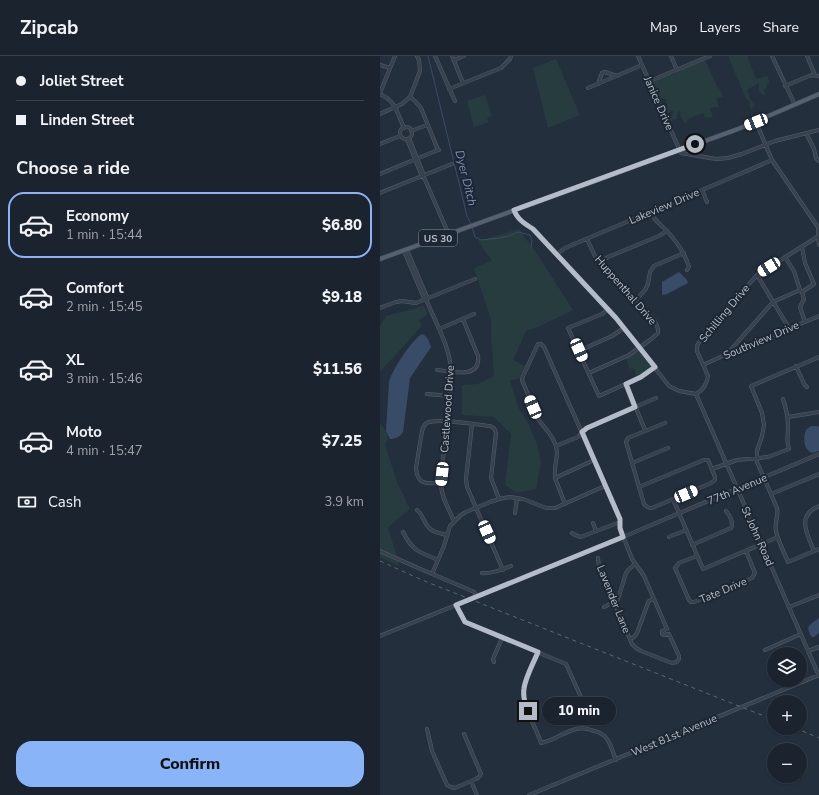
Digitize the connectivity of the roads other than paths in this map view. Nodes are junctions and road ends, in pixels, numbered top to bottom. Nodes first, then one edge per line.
1 (395, 56) edge
2 (417, 56) edge
3 (435, 56) edge
4 (452, 56) edge
5 (464, 56) edge
6 (512, 56) edge
7 (638, 56) edge
8 (671, 56) edge
9 (710, 56) edge
10 (772, 56) edge
11 (807, 56) edge
12 (454, 60) junction
13 (380, 65) edge
14 (642, 65) junction
15 (390, 68) junction
16 (677, 70) junction
17 (815, 75) junction
18 (617, 76) junction
19 (819, 76) edge
20 (650, 81) junction
21 (463, 83) junction
22 (598, 84) junction
23 (786, 86) junction
24 (588, 88) dead end
25 (449, 89) junction
26 (380, 94) edge
27 (819, 94) edge
28 (410, 97) junction
29 (455, 101) dead end
30 (795, 105) junction
31 (395, 107) junction
32 (380, 114) edge
33 (756, 122) junction
34 (427, 124) junction
35 (404, 128) junction
36 (819, 130) edge
37 (411, 131) junction
38 (806, 133) junction
39 (400, 136) junction
40 (408, 138) junction
41 (380, 144) edge
42 (765, 144) junction
43 (679, 150) junction
44 (416, 159) junction
45 (772, 160) junction
46 (819, 161) edge
47 (452, 164) dead end
48 (380, 174) edge
49 (423, 175) junction
50 (702, 190) junction
51 (380, 193) edge
52 (707, 202) dead end
53 (514, 210) junction
54 (650, 212) junction
55 (666, 231) junction
56 (449, 234) junction
57 (817, 237) junction
58 (587, 239) junction
59 (819, 244) edge
60 (802, 247) junction
61 (405, 251) junction
62 (684, 253) junction
63 (557, 254) junction
64 (785, 257) junction
65 (380, 259) edge
66 (601, 262) junction
67 (687, 270) dead end
68 (757, 274) junction
69 (474, 279) dead end
70 (801, 291) junction
71 (426, 299) junction
72 (636, 300) junction
73 (773, 302) junction
74 (380, 308) edge
75 (608, 309) junction
76 (474, 314) dead end
77 (819, 316) edge
78 (463, 319) junction
79 (805, 322) junction
80 (624, 328) junction
81 (789, 328) junction
82 (439, 329) junction
83 (640, 348) junction
84 (579, 350) junction
85 (727, 354) junction
86 (819, 357) edge
87 (703, 365) junction
88 (796, 366) junction
89 (655, 367) junction
90 (436, 370) dead end
91 (451, 371) junction
92 (588, 373) junction
93 (626, 384) junction
94 (807, 386) dead end
95 (427, 394) dead end
96 (696, 394) junction
97 (450, 396) junction
98 (656, 398) dead end
99 (783, 399) dead end
100 (635, 407) junction
101 (819, 412) edge
102 (788, 417) junction
103 (448, 421) junction
104 (665, 422) dead end
105 (472, 424) junction
106 (645, 430) junction
107 (582, 432) junction
108 (556, 446) junction
109 (668, 448) dead end
110 (819, 454) edge
111 (756, 458) junction
112 (594, 460) junction
113 (632, 463) junction
114 (726, 463) junction
115 (712, 469) junction
116 (819, 474) edge
117 (555, 478) junction
118 (764, 478) junction
119 (441, 483) junction
120 (605, 486) junction
121 (639, 486) junction
122 (737, 488) junction
123 (771, 494) junction
124 (517, 498) junction
125 (499, 499) junction
126 (673, 499) junction
127 (565, 504) junction
128 (819, 506) edge
129 (476, 508) junction
130 (417, 510) dead end
131 (726, 511) dead end
132 (515, 513) dead end
133 (679, 513) junction
134 (454, 521) junction
135 (620, 522) junction
136 (593, 523) dead end
137 (686, 530) junction
138 (596, 531) junction
139 (403, 532) dead end
140 (572, 533) dead end
141 (447, 535) junction
142 (623, 537) junction
143 (669, 537) dead end
144 (778, 537) junction
145 (692, 544) junction
146 (761, 544) junction
147 (819, 549) edge
148 (380, 551) edge
149 (746, 551) junction
150 (814, 551) junction
151 (697, 556) junction
152 (598, 558) dead end
153 (438, 560) junction
154 (635, 564) junction
155 (511, 566) dead end
156 (503, 570) junction
157 (482, 573) dead end
158 (432, 574) junction
159 (819, 594) edge
160 (477, 596) junction
161 (653, 599) junction
162 (614, 602) junction
163 (456, 605) junction
164 (604, 606) dead end
165 (790, 607) junction
166 (667, 629) junction
167 (669, 634) junction
168 (801, 634) junction
169 (380, 636) edge
170 (502, 638) junction
171 (630, 639) junction
172 (819, 647) edge
173 (765, 650) dead end
174 (538, 652) junction
175 (809, 652) junction
176 (494, 662) dead end
177 (819, 676) edge
178 (585, 728) junction
179 (427, 729) dead end
180 (464, 734) dead end
181 (616, 760) junction
182 (471, 781) junction
183 (477, 795) edge
184 (529, 795) edge

1 - 15 street
2 - 28 street
3 - 25 street
4 - 12 street
5 - 12 street
6 - 21 street
7 - 14 street, Janice Drive
8 - 16 street
9 - 16 street
10 - 23 street
11 - 17 street
12 - 21 street
13 - 15 street
14 - 18 street
14 - 20 street, Janice Drive
15 - 26 street
16 - 20 street
17 - 19 street
17 - 23 street
18 - 22 street
18 - 22 street
20 - 43 street, Janice Drive
21 - 25 street
22 - 24 street
23 - 30 street
25 - 29 street
26 - 31 street
27 - 30 main road, US 30
28 - 31 street
28 - 34 street
30 - 33 main road, US 30
31 - 32 street
31 - 35 street
33 - 42 street
33 - 43 main road, US 30
34 - 37 street
34 - 44 street
35 - 37 street
35 - 39 street
36 - 38 street
37 - 40 street
38 - 42 street
38 - 46 street
39 - 40 street
39 - 41 street
40 - 44 street
42 - 43 street
42 - 45 street
43 - 53 main road, US 30
44 - 48 street
44 - 49 street
45 - 50 street, Lakeview Drive
45 - 57 street
47 - 49 street
49 - 51 street
49 - 56 street
50 - 52 street
50 - 54 street, Lakeview Drive
53 - 56 main road, US 30
53 - 63 street
54 - 55 street
54 - 58 street, Lakeview Drive
55 - 62 street
55 - 66 street
56 - 61 main road, US 30
57 - 59 street
57 - 60 street, Schilling Drive
58 - 63 street, Lakeview Drive
58 - 66 street, Huppenthal Drive
60 - 64 street, Schilling Drive
60 - 70 street
61 - 65 main road, US 30
61 - 71 street, Castlewood Drive
62 - 67 street
62 - 72 street
63 - 75 street
64 - 68 street, Schilling Drive
64 - 70 street
66 - 72 street, Huppenthal Drive
68 - 73 street
68 - 87 street, Schilling Drive
69 - 71 street
70 - 73 street
70 - 79 street
71 - 74 street
71 - 82 street, Castlewood Drive
72 - 83 street, Huppenthal Drive
73 - 81 street
73 - 85 street
75 - 80 street
75 - 84 street
76 - 78 street
77 - 79 street, Southview Drive
78 - 82 street
78 - 91 street
79 - 81 street, Southview Drive
80 - 83 street
80 - 84 street
81 - 85 street, Southview Drive
82 - 91 street, Castlewood Drive
83 - 89 street
83 - 92 street
84 - 92 street
85 - 87 street, Southview Drive
86 - 88 street
87 - 96 street, Schilling Drive
88 - 94 street
88 - 111 street
89 - 93 street
89 - 96 street
90 - 91 street
91 - 97 street, Castlewood Drive
92 - 93 street
93 - 100 street
95 - 97 street
96 - 114 street, St John Road
97 - 103 street, Castlewood Drive
98 - 100 street
99 - 102 street
100 - 106 street
100 - 107 street
101 - 102 street
102 - 111 street
103 - 105 street
103 - 119 street, Castlewood Drive
103 - 119 street
104 - 106 street
105 - 125 street
105 - 129 street
106 - 113 street
107 - 108 street
107 - 108 street
107 - 112 street
108 - 117 street
109 - 113 street
110 - 118 street, 77th Avenue
111 - 114 street
111 - 118 street
112 - 117 street
112 - 120 street
113 - 121 street
114 - 115 street
114 - 122 street, St John Road
115 - 121 street
115 - 126 street
116 - 123 street
117 - 127 street
118 - 122 street, 77th Avenue
118 - 123 street
119 - 134 street, Castlewood Drive
120 - 127 street
120 - 135 street
121 - 126 street
122 - 133 street, 77th Avenue
122 - 146 street, St John Road
123 - 144 street
124 - 125 street
124 - 127 street
124 - 132 street
125 - 129 street
126 - 133 street
128 - 150 street
129 - 134 street
129 - 156 street
130 - 141 street
131 - 145 street
133 - 137 street
133 - 142 street, 77th Avenue
134 - 141 street
135 - 138 street
135 - 142 street
136 - 138 street
137 - 143 street
137 - 145 street
138 - 140 street
139 - 153 street
141 - 153 street
142 - 154 street
142 - 160 street, 77th Avenue
144 - 146 street
144 - 150 street
145 - 151 street
146 - 149 street
146 - 165 street, St John Road
147 - 150 street
148 - 158 street
149 - 151 street
149 - 151 street, Tate Drive
152 - 162 street, Lavender Lane
153 - 158 street
154 - 161 street
154 - 162 street
155 - 156 street
156 - 157 street
158 - 160 street
159 - 165 street
160 - 163 street, 77th Avenue
161 - 166 street
161 - 171 street
162 - 164 street
162 - 171 street, Lavender Lane
163 - 169 street, 77th Avenue
163 - 170 street
165 - 168 street, St John Road
166 - 167 street
166 - 167 street
167 - 171 street
168 - 173 street
168 - 175 street, St John Road
170 - 174 street
170 - 176 street
172 - 175 street
174 - 178 street
174 - 178 street
175 - 177 street, St John Road
177 - 181 street, West 81st Avenue
178 - 181 street
179 - 182 street
180 - 182 street
181 - 184 street, West 81st Avenue
182 - 183 street

